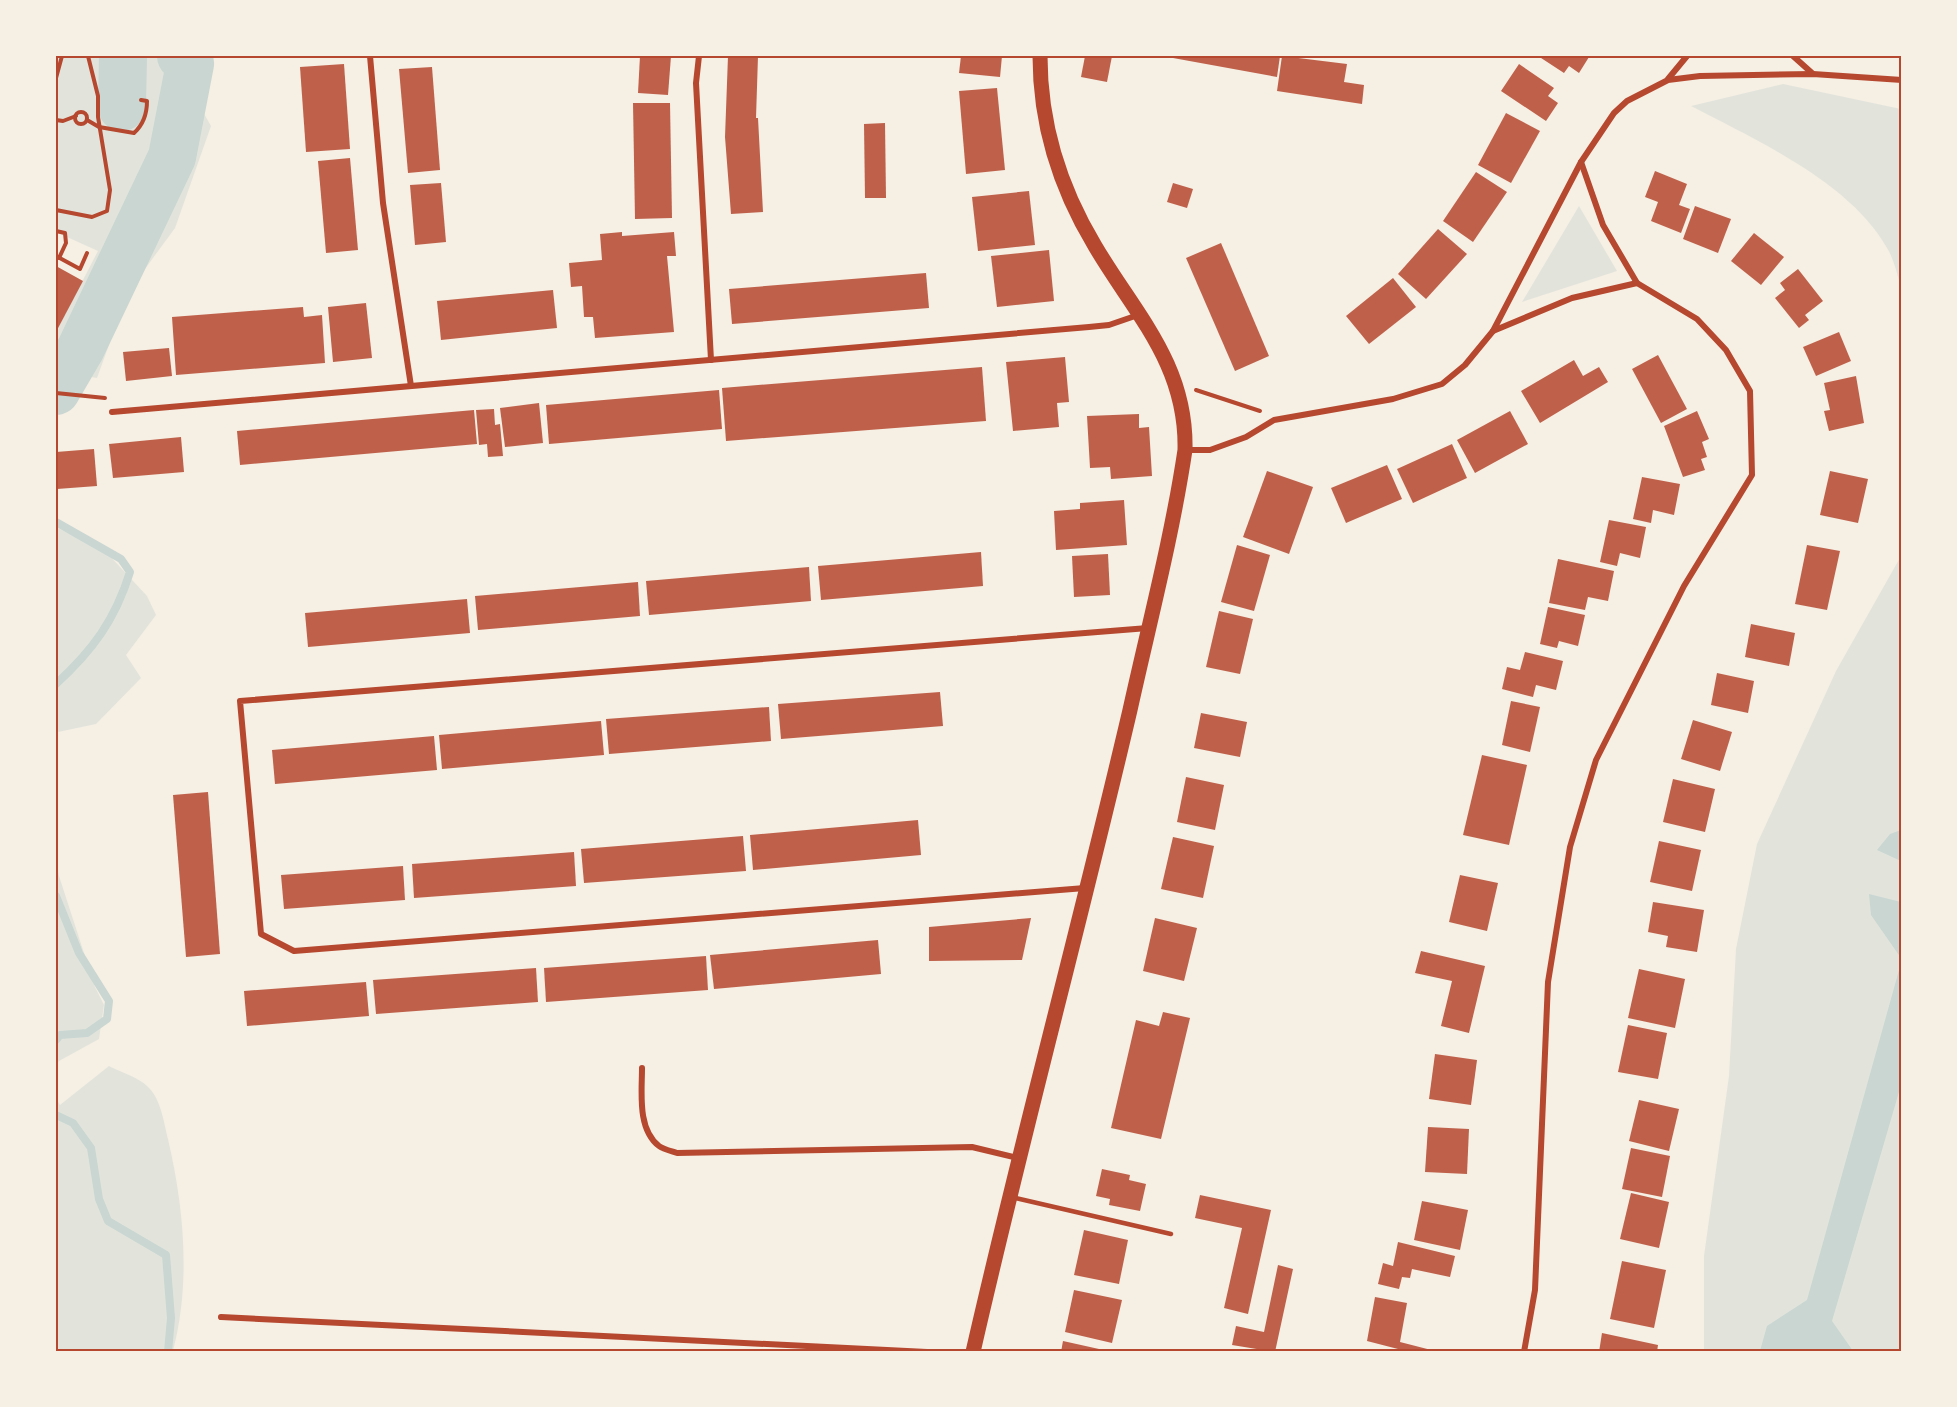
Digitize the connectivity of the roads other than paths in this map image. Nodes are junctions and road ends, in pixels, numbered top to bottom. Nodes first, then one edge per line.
1 (370, 56) edge
2 (699, 56) edge
3 (1040, 56) edge
4 (1687, 56) edge
5 (1793, 56) edge
6 (1813, 74) junction
7 (1668, 80) junction
8 (1902, 80) edge
9 (1581, 162) junction
10 (1637, 284) junction
11 (1141, 314) junction
12 (1493, 331) junction
13 (711, 360) junction
14 (411, 386) junction
15 (112, 412) dead end
16 (1185, 450) junction
17 (1148, 627) junction
18 (1089, 888) junction
19 (642, 1068) dead end
20 (1018, 1158) junction
21 (1009, 1196) junction
22 (1171, 1234) dead end
23 (221, 1317) dead end
24 (927, 1352) edge
25 (973, 1352) edge
26 (1524, 1352) edge

1 - 14 street
2 - 13 street
3 - 11 main road
4 - 7 street
5 - 6 street
6 - 7 street
6 - 8 street
7 - 9 street
9 - 10 street
9 - 12 street
10 - 12 street
10 - 26 street
11 - 13 street
11 - 16 main road
12 - 16 street
13 - 14 street
14 - 15 street
16 - 17 main road
17 - 18 main road
17 - 18 street
18 - 20 main road
19 - 20 street
20 - 21 main road
21 - 22 lane
21 - 25 main road
23 - 24 street

